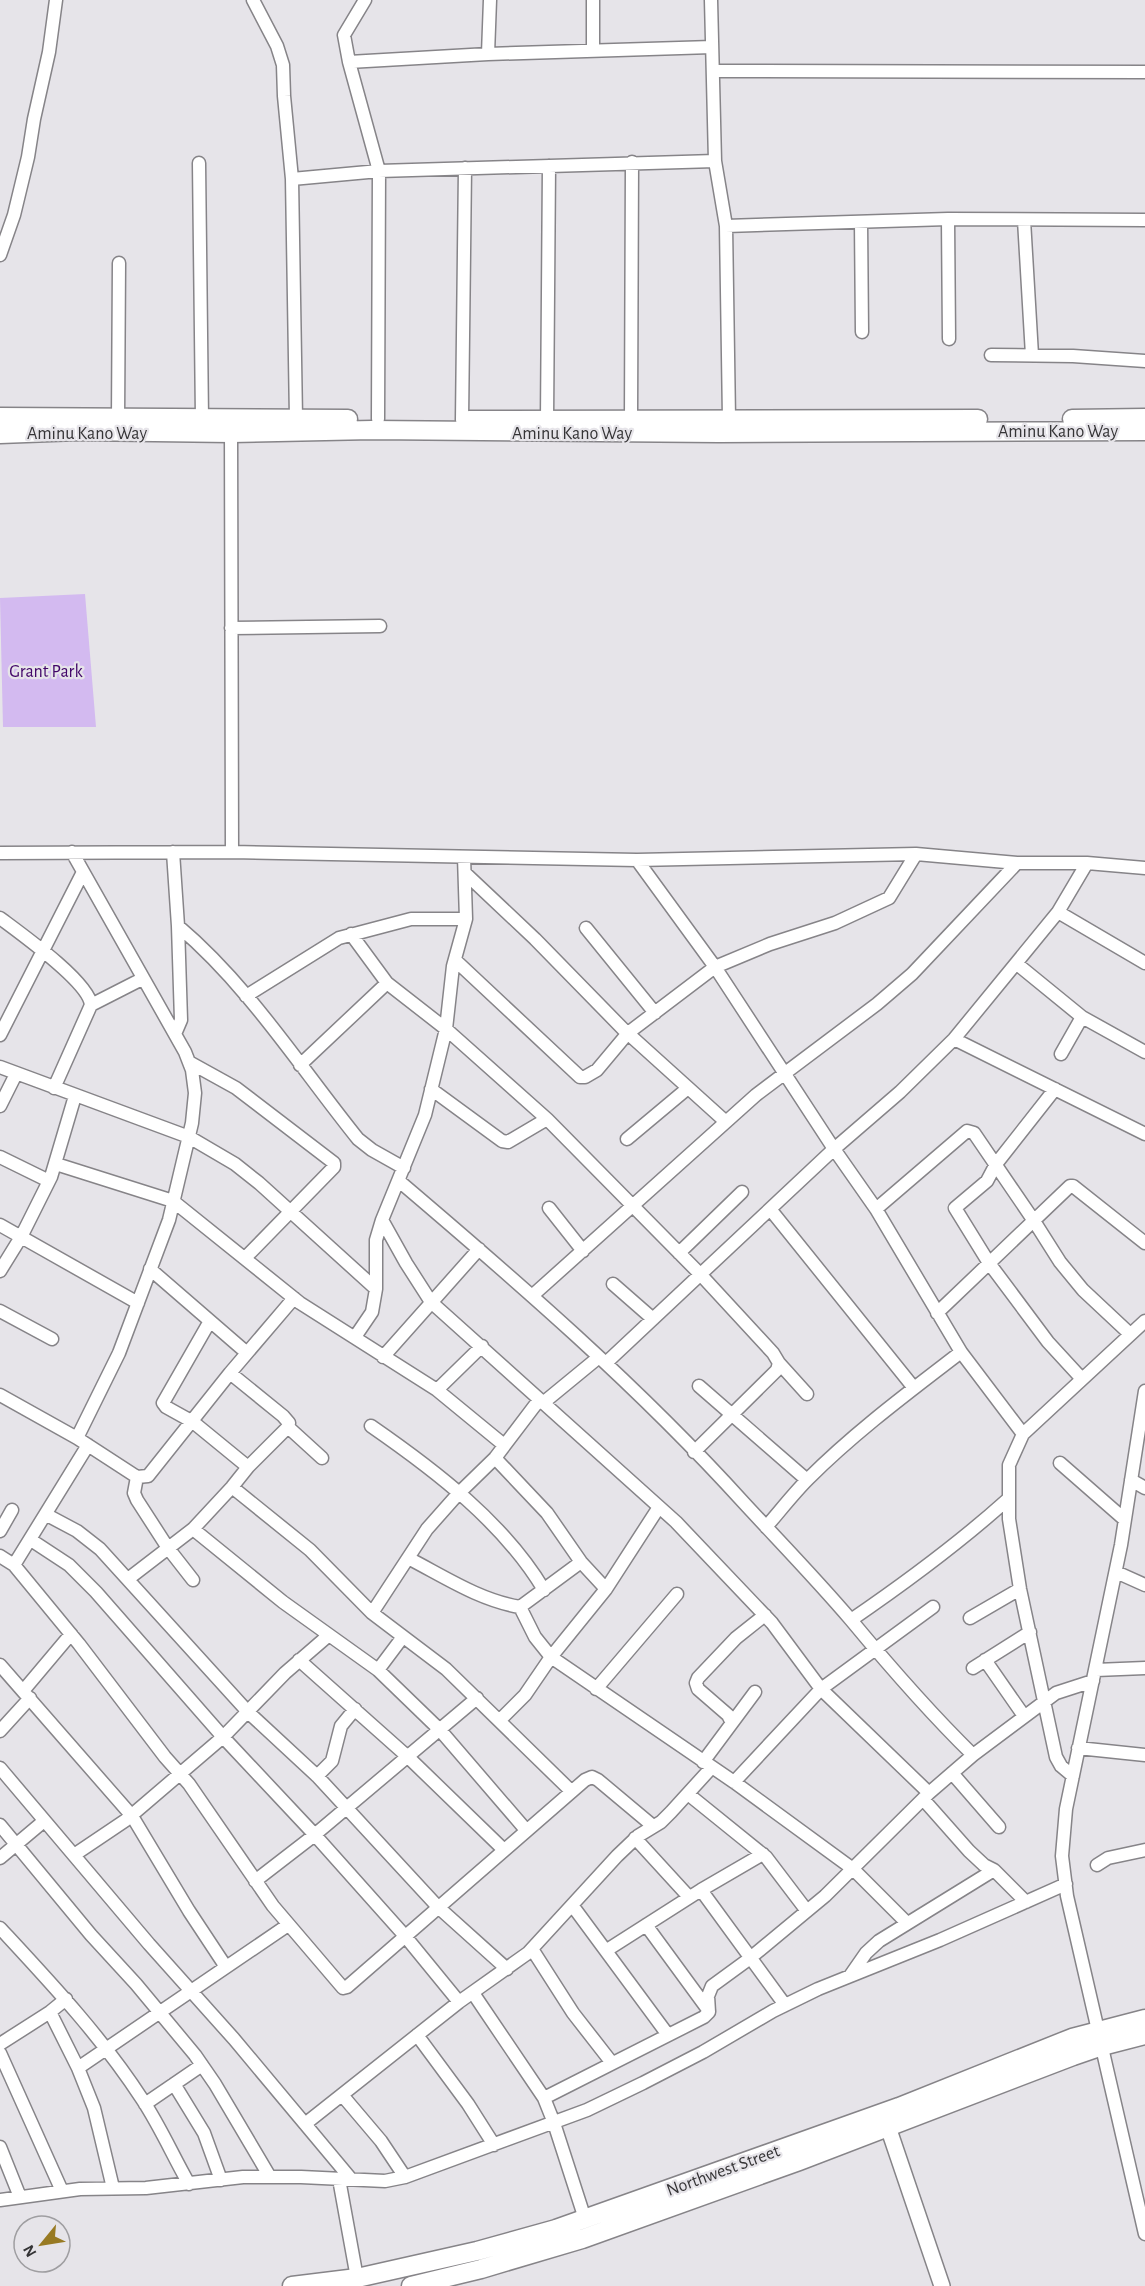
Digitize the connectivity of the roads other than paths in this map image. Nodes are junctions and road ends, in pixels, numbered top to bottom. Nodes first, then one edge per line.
1 (56, 0) edge
2 (253, 0) edge
3 (365, 0) edge
4 (490, 0) edge
5 (593, 0) edge
6 (711, 0) edge
7 (712, 48) junction
8 (593, 51) junction
9 (488, 54) junction
10 (350, 62) junction
11 (714, 71) junction
12 (1145, 72) edge
13 (716, 161) junction
14 (200, 162) dead end
15 (632, 162) junction
16 (549, 166) junction
17 (465, 168) junction
18 (379, 171) junction
19 (292, 179) junction
20 (948, 219) junction
21 (1024, 220) junction
22 (1145, 220) edge
23 (861, 222) junction
24 (726, 226) junction
25 (0, 255) edge
26 (119, 263) dead end
27 (862, 332) dead end
28 (949, 339) dead end
29 (991, 355) dead end
30 (1032, 355) junction
31 (1145, 361) edge
32 (0, 417) edge
33 (118, 418) junction
34 (296, 418) junction
35 (1145, 418) edge
36 (202, 419) junction
37 (378, 419) junction
38 (729, 419) junction
39 (462, 420) junction
40 (547, 420) junction
41 (631, 420) junction
42 (231, 426) junction
43 (1145, 431) edge
44 (0, 434) edge
45 (380, 626) dead end
46 (231, 628) junction
47 (72, 852) junction
48 (173, 852) junction
49 (232, 852) junction
50 (1, 854) edge
51 (916, 854) junction
52 (464, 857) junction
53 (637, 860) junction
54 (1017, 863) junction
55 (1087, 863) junction
56 (1145, 868) edge
57 (83, 872) junction
58 (465, 873) junction
59 (1058, 912) junction
60 (0, 918) edge
61 (466, 919) junction
62 (178, 926) junction
63 (586, 928) dead end
64 (351, 934) junction
65 (43, 951) junction
66 (454, 960) junction
67 (1145, 963) edge
68 (1017, 964) junction
69 (715, 967) junction
70 (142, 979) junction
71 (387, 983) junction
72 (246, 996) junction
73 (92, 1005) junction
74 (655, 1013) junction
75 (1082, 1017) junction
76 (446, 1029) junction
77 (628, 1033) junction
78 (175, 1034) junction
79 (0, 1035) edge
80 (954, 1039) junction
81 (1145, 1052) edge
82 (1061, 1054) dead end
83 (189, 1062) junction
84 (300, 1065) junction
85 (0, 1067) edge
86 (16, 1074) junction
87 (785, 1074) junction
88 (688, 1088) junction
89 (54, 1089) junction
90 (431, 1089) junction
91 (1054, 1089) junction
92 (75, 1096) junction
93 (0, 1106) edge
94 (548, 1119) junction
95 (726, 1122) junction
96 (1145, 1134) edge
97 (189, 1137) junction
98 (627, 1139) dead end
99 (834, 1149) junction
100 (0, 1156) edge
101 (56, 1164) junction
102 (996, 1164) junction
103 (404, 1168) junction
104 (49, 1181) junction
105 (399, 1181) junction
106 (742, 1192) dead end
107 (173, 1201) junction
108 (633, 1205) junction
109 (549, 1208) dead end
110 (770, 1209) junction
111 (876, 1209) junction
112 (291, 1212) junction
113 (382, 1220) junction
114 (1035, 1221) junction
115 (0, 1225) edge
116 (21, 1237) junction
117 (1145, 1243) edge
118 (479, 1249) junction
119 (583, 1251) junction
120 (680, 1253) junction
121 (245, 1258) junction
122 (989, 1263) junction
123 (150, 1269) junction
124 (0, 1270) edge
125 (700, 1275) junction
126 (613, 1284) dead end
127 (376, 1289) junction
128 (533, 1295) junction
129 (294, 1298) junction
130 (431, 1302) junction
131 (138, 1303) junction
132 (0, 1311) edge
133 (937, 1313) junction
134 (653, 1319) junction
135 (210, 1321) junction
136 (1145, 1321) edge
137 (1130, 1334) junction
138 (355, 1337) junction
139 (52, 1339) dead end
140 (482, 1346) junction
141 (961, 1352) junction
142 (247, 1353) junction
143 (383, 1357) junction
144 (603, 1360) junction
145 (778, 1363) junction
146 (230, 1373) junction
147 (1082, 1379) junction
148 (699, 1386) dead end
149 (914, 1388) junction
150 (437, 1390) junction
151 (1145, 1391) edge
152 (807, 1394) dead end
153 (0, 1395) edge
154 (541, 1401) junction
155 (1144, 1407) edge
156 (733, 1415) junction
157 (193, 1422) junction
158 (372, 1426) dead end
159 (288, 1427) junction
160 (1023, 1434) junction
161 (77, 1438) junction
162 (88, 1445) junction
163 (504, 1445) junction
164 (694, 1452) junction
165 (322, 1458) dead end
166 (495, 1458) junction
167 (1060, 1463) dead end
168 (248, 1467) junction
169 (137, 1477) junction
170 (807, 1480) junction
171 (1131, 1480) junction
172 (232, 1487) junction
173 (1145, 1488) edge
174 (458, 1494) junction
175 (1007, 1500) junction
176 (659, 1507) junction
177 (12, 1510) dead end
178 (47, 1515) junction
179 (1124, 1519) junction
180 (766, 1527) junction
181 (193, 1529) junction
182 (0, 1530) edge
183 (31, 1540) junction
184 (168, 1548) junction
185 (0, 1556) edge
186 (408, 1558) junction
187 (581, 1562) junction
188 (14, 1565) junction
189 (1116, 1572) junction
190 (128, 1580) junction
191 (193, 1580) dead end
192 (1145, 1585) edge
193 (606, 1589) junction
194 (544, 1590) junction
195 (1020, 1590) junction
196 (678, 1594) dead end
197 (520, 1607) junction
198 (933, 1607) dead end
199 (372, 1613) junction
200 (765, 1615) junction
201 (970, 1618) dead end
202 (851, 1620) junction
203 (1030, 1632) junction
204 (71, 1634) junction
205 (329, 1635) junction
206 (402, 1638) junction
207 (875, 1650) junction
208 (551, 1657) junction
209 (298, 1660) junction
210 (985, 1660) junction
211 (0, 1665) edge
212 (973, 1668) dead end
213 (1145, 1668) edge
214 (378, 1670) junction
215 (1094, 1675) junction
216 (596, 1689) junction
217 (821, 1689) junction
218 (755, 1692) dead end
219 (26, 1695) junction
220 (477, 1698) junction
221 (1045, 1700) junction
222 (355, 1709) junction
223 (249, 1712) junction
224 (1024, 1716) junction
225 (500, 1720) junction
226 (732, 1723) junction
227 (440, 1730) junction
228 (0, 1731) edge
229 (223, 1737) junction
230 (1078, 1748) junction
231 (973, 1755) junction
232 (1145, 1755) edge
233 (408, 1757) junction
234 (708, 1764) junction
235 (0, 1768) edge
236 (952, 1773) junction
237 (179, 1774) junction
238 (317, 1776) junction
239 (1073, 1776) junction
240 (734, 1782) junction
241 (570, 1790) junction
242 (688, 1794) junction
243 (926, 1796) junction
244 (347, 1807) junction
245 (132, 1816) junction
246 (44, 1821) junction
247 (0, 1825) edge
248 (653, 1826) junction
249 (999, 1827) dead end
250 (526, 1830) junction
251 (314, 1834) junction
252 (635, 1838) junction
253 (17, 1845) junction
254 (504, 1850) junction
255 (1145, 1850) edge
256 (763, 1854) junction
257 (74, 1855) junction
258 (0, 1858) edge
259 (1097, 1865) dead end
260 (853, 1869) junction
261 (994, 1870) junction
262 (255, 1881) junction
263 (1066, 1884) junction
264 (701, 1890) junction
265 (689, 1898) junction
266 (1026, 1902) junction
267 (572, 1905) junction
268 (438, 1907) junction
269 (807, 1911) junction
270 (908, 1923) junction
271 (288, 1925) junction
272 (646, 1925) junction
273 (0, 1928) edge
274 (405, 1936) junction
275 (532, 1949) junction
276 (607, 1950) junction
277 (751, 1957) junction
278 (226, 1967) junction
279 (507, 1969) junction
280 (849, 1977) junction
281 (191, 1990) junction
282 (473, 1993) junction
283 (66, 1999) junction
284 (459, 2002) junction
285 (785, 2004) junction
286 (50, 2012) junction
287 (159, 2012) junction
288 (709, 2012) junction
289 (1145, 2019) edge
290 (417, 2035) junction
291 (668, 2035) junction
292 (1145, 2036) edge
293 (1100, 2038) junction
294 (0, 2044) edge
295 (106, 2049) junction
296 (0, 2053) edge
297 (612, 2063) junction
298 (202, 2066) junction
299 (78, 2068) junction
300 (174, 2084) junction
301 (342, 2095) junction
302 (544, 2098) junction
303 (145, 2104) junction
304 (554, 2123) junction
305 (305, 2124) junction
306 (888, 2127) junction
307 (494, 2145) junction
308 (0, 2147) edge
309 (270, 2177) junction
310 (405, 2177) junction
311 (345, 2179) junction
312 (221, 2180) junction
313 (189, 2184) junction
314 (113, 2188) junction
315 (62, 2191) junction
316 (20, 2197) junction
317 (0, 2200) edge
318 (585, 2219) junction
319 (1145, 2234) edge
320 (357, 2278) junction
321 (292, 2286) edge
322 (411, 2286) edge
323 (942, 2286) edge

1 - 25 street
2 - 19 street
3 - 10 street
4 - 9 street
5 - 8 street
6 - 7 street
7 - 8 street
7 - 11 street
8 - 9 street
9 - 10 street
10 - 18 street
11 - 12 street
11 - 13 street
13 - 15 street
13 - 24 street
14 - 36 street
15 - 16 street
15 - 41 street
16 - 17 street
16 - 40 street
17 - 18 street
17 - 39 street
18 - 19 street
18 - 37 street
19 - 34 street
20 - 21 street
20 - 23 street
20 - 28 street
21 - 22 street
21 - 30 street
23 - 24 street
23 - 27 street
24 - 38 street
26 - 33 street
29 - 30 street
30 - 31 street
32 - 33 main road, Aminu Kano Way
33 - 36 main road, Aminu Kano Way
34 - 37 main road, Aminu Kano Way
34 - 42 main road, Aminu Kano Way
35 - 38 main road, Aminu Kano Way
36 - 42 main road, Aminu Kano Way
37 - 39 main road, Aminu Kano Way
38 - 41 main road, Aminu Kano Way
39 - 40 main road, Aminu Kano Way
40 - 41 main road, Aminu Kano Way
42 - 43 main road, Aminu Kano Way
42 - 44 main road, Aminu Kano Way
42 - 46 street
45 - 46 street
46 - 49 street
47 - 48 street
47 - 50 street
47 - 57 street
48 - 49 street
48 - 62 street
49 - 52 street
51 - 53 street
51 - 54 street
51 - 69 street
52 - 53 street
52 - 58 street
53 - 69 street
54 - 55 street
54 - 87 street
55 - 56 street
55 - 59 street
57 - 65 street
57 - 70 street
58 - 61 street
58 - 77 street
59 - 67 street
59 - 68 street
60 - 65 street
61 - 64 street
61 - 66 street
62 - 72 street
62 - 78 street
63 - 74 street
64 - 71 street
64 - 72 street
65 - 73 street
65 - 79 street
66 - 76 street
66 - 77 street
68 - 75 street
68 - 80 street
69 - 74 street
69 - 87 street
70 - 73 street
70 - 78 street
71 - 76 street
71 - 84 street
72 - 84 street
73 - 89 street
74 - 77 street
75 - 81 street
75 - 82 street
76 - 90 street
76 - 94 street
77 - 88 street
78 - 83 street
80 - 91 street
80 - 99 street
83 - 97 street
83 - 112 street
84 - 103 street
85 - 86 street
86 - 89 street
86 - 93 street
87 - 95 street
87 - 99 street
88 - 95 street
88 - 98 street
89 - 92 street
90 - 94 street
90 - 103 street
91 - 96 street
91 - 102 street
92 - 97 street
92 - 101 street
94 - 108 street
95 - 108 street
97 - 107 street
97 - 112 street
99 - 110 street
99 - 111 street
100 - 104 street
101 - 104 street
101 - 107 street
102 - 111 street
102 - 114 street
102 - 122 street
103 - 105 street
104 - 116 street
105 - 113 street
105 - 118 street
106 - 120 street
107 - 121 street
107 - 123 street
108 - 119 street
108 - 120 street
109 - 119 street
110 - 125 street
110 - 149 street
111 - 133 street
112 - 121 street
112 - 127 street
113 - 127 street
113 - 130 street
114 - 117 street
114 - 122 street
114 - 137 street
115 - 116 street
116 - 124 street
116 - 131 street
118 - 128 street
118 - 130 street
119 - 128 street
120 - 125 street
121 - 129 street
122 - 133 street
122 - 147 street
123 - 131 street
123 - 135 street
125 - 134 street
125 - 145 street
126 - 134 street
127 - 138 street
128 - 144 street
129 - 138 street
129 - 142 street
130 - 140 street
130 - 143 street
131 - 161 street
132 - 139 street
133 - 141 street
134 - 144 street
135 - 142 street
135 - 157 street
136 - 137 street
137 - 147 street
138 - 143 street
140 - 150 street
140 - 154 street
141 - 149 street
141 - 160 street
142 - 146 street
143 - 150 street
144 - 154 street
144 - 164 street
145 - 152 street
145 - 156 street
146 - 157 street
146 - 159 street
147 - 160 street
148 - 156 street
149 - 170 street
150 - 163 street
151 - 155 street
153 - 161 street
154 - 163 street
154 - 176 street
155 - 171 street
156 - 164 street
156 - 170 street
157 - 168 street
157 - 169 street
158 - 174 street
159 - 165 street
159 - 168 street
160 - 175 street
161 - 162 street
162 - 169 street
162 - 178 street
163 - 166 street
164 - 180 street
166 - 174 street
166 - 187 street
167 - 179 street
168 - 172 street
169 - 184 street
170 - 180 street
171 - 173 street
171 - 179 street
172 - 181 street
172 - 199 street
174 - 186 street
174 - 194 street
175 - 195 street
175 - 202 street
176 - 193 street
176 - 200 street
177 - 182 street
178 - 183 street
178 - 190 street
179 - 189 street
180 - 202 street
181 - 184 street
181 - 205 street
183 - 188 street
183 - 229 street
184 - 190 street
184 - 191 street
185 - 188 street
186 - 197 street
186 - 199 street
187 - 193 street
187 - 194 street
188 - 204 street
189 - 192 street
189 - 215 street
190 - 223 street
193 - 208 street
194 - 197 street
195 - 201 street
195 - 203 street
196 - 216 street
197 - 208 street
198 - 207 street
199 - 206 street
200 - 217 street
200 - 226 street
202 - 207 street
203 - 210 street
203 - 221 street
204 - 219 street
204 - 237 street
205 - 209 street
205 - 214 street
206 - 214 street
206 - 220 street
207 - 217 street
207 - 231 street
208 - 216 street
208 - 225 street
209 - 222 street
209 - 223 street
210 - 212 street
210 - 224 street
211 - 219 street
213 - 215 street
214 - 227 street
215 - 221 street
215 - 230 street
216 - 234 street
217 - 240 street
217 - 243 street
218 - 226 street
219 - 228 street
219 - 245 street
220 - 225 street
220 - 227 street
221 - 224 street
221 - 239 street
222 - 233 street
222 - 238 street
223 - 229 street
223 - 238 street
224 - 231 street
225 - 241 street
226 - 234 street
227 - 233 street
227 - 250 street
229 - 237 street
229 - 251 street
230 - 232 street
230 - 239 street
231 - 236 street
233 - 244 street
233 - 254 street
234 - 240 street
234 - 242 street
235 - 246 street
236 - 243 street
236 - 249 street
237 - 245 street
237 - 262 street
238 - 244 street
239 - 263 street
240 - 260 street
241 - 248 street
241 - 250 street
242 - 248 street
242 - 256 street
243 - 260 street
243 - 261 street
244 - 251 street
244 - 268 street
245 - 257 street
245 - 278 street
246 - 253 street
246 - 257 street
247 - 253 street
248 - 252 street
250 - 254 street
251 - 262 street
251 - 274 street
252 - 265 street
252 - 267 street
253 - 258 street
253 - 287 street
254 - 268 street
255 - 259 street
256 - 264 street
256 - 269 street
257 - 281 street
260 - 269 street
260 - 270 street
261 - 266 street
261 - 270 street
262 - 271 street
263 - 266 street
263 - 293 street
264 - 265 street
264 - 277 street
265 - 272 street
266 - 280 street
267 - 275 street
267 - 276 street
268 - 274 street
268 - 279 street
269 - 277 street
270 - 280 street
271 - 274 street
271 - 278 street
272 - 276 street
272 - 288 street
273 - 283 street
274 - 284 street
275 - 279 street
275 - 297 street
276 - 291 street
277 - 285 street
277 - 288 street
278 - 281 street
279 - 282 street
280 - 285 street
281 - 287 street
281 - 305 street
282 - 284 street
282 - 302 street
283 - 286 street
283 - 295 street
284 - 290 street
285 - 304 street
286 - 294 street
286 - 299 street
287 - 295 street
287 - 298 street
288 - 291 street
289 - 293 main road, Northwest Street
290 - 301 street
290 - 307 street
291 - 297 street
292 - 293 main road, Northwest Street
293 - 306 main road, Northwest Street
293 - 318 main road, Northwest Street
293 - 319 street
295 - 299 street
295 - 303 street
296 - 315 street
297 - 302 street
298 - 300 street
298 - 309 street
299 - 314 street
300 - 303 street
300 - 312 street
301 - 305 street
301 - 310 street
302 - 304 street
303 - 313 street
304 - 307 street
304 - 318 street
305 - 311 street
306 - 322 main road, Northwest Street
306 - 323 street
307 - 310 street
308 - 316 street
309 - 311 street
309 - 312 street
310 - 311 street
311 - 320 street
312 - 313 street
313 - 314 street
314 - 315 street
315 - 316 street
316 - 317 street
318 - 320 main road, Northwest Street
320 - 321 main road, Northwest Street

